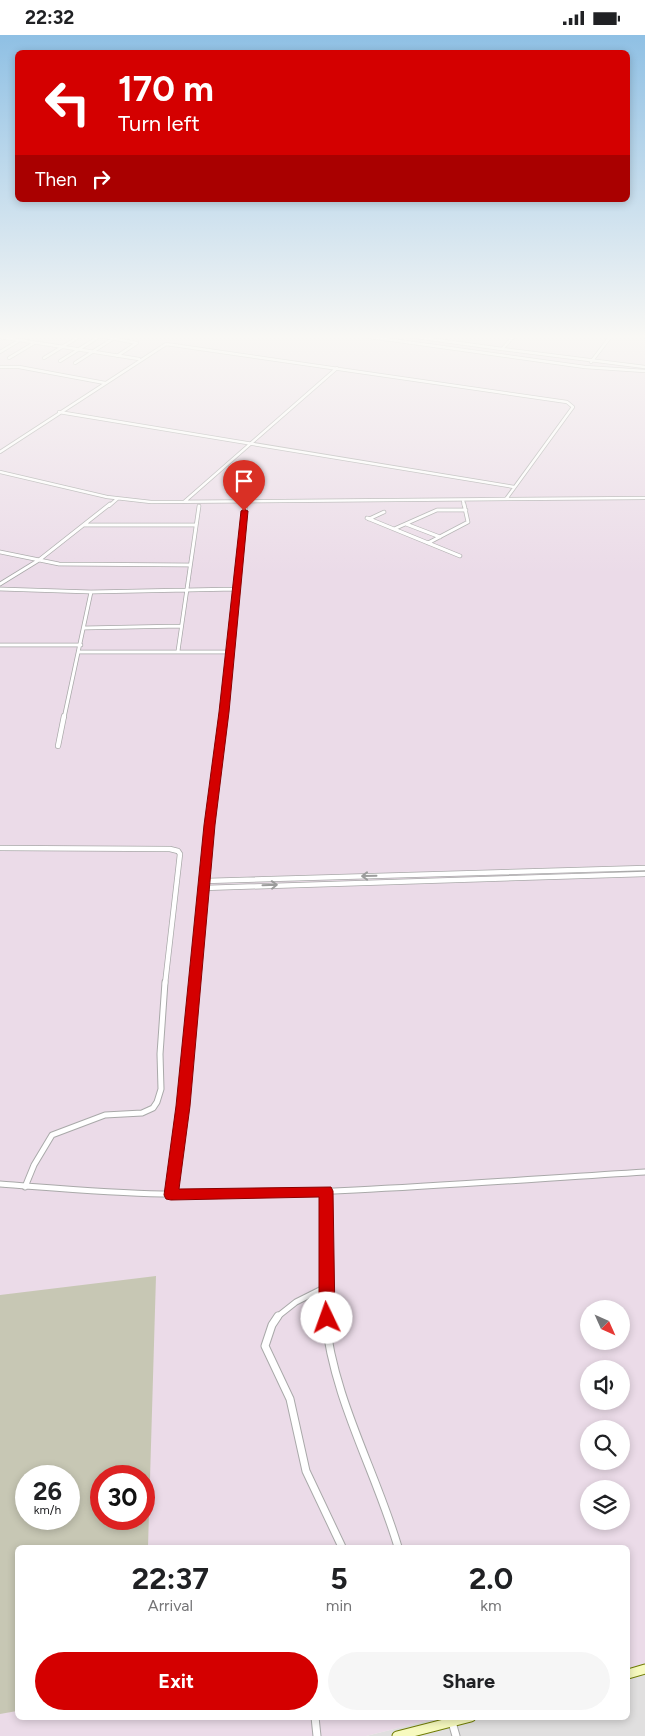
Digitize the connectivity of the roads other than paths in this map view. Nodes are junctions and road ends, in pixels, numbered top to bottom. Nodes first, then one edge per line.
1 (54, 415) edge
2 (79, 415) edge
3 (283, 415) edge
4 (568, 415) edge
5 (250, 444) junction
6 (0, 451) edge
7 (0, 471) edge
8 (514, 487) junction
9 (511, 492) junction
10 (645, 498) edge
11 (117, 499) junction
12 (506, 499) junction
13 (521, 499) junction
14 (463, 500) junction
15 (184, 502) junction
16 (246, 502) junction
17 (199, 506) dead end
18 (466, 510) junction
19 (384, 512) dead end
20 (406, 524) junction
21 (84, 525) junction
22 (195, 525) junction
23 (394, 529) junction
24 (440, 537) junction
25 (428, 543) junction
26 (0, 552) edge
27 (460, 556) dead end
28 (38, 560) junction
29 (190, 565) junction
30 (0, 584) edge
31 (0, 589) edge
32 (236, 589) junction
33 (187, 591) junction
34 (91, 592) junction
35 (182, 626) junction
36 (84, 628) junction
37 (0, 645) edge
38 (81, 645) junction
39 (178, 651) junction
40 (80, 652) junction
41 (230, 652) junction
42 (58, 746) dead end
43 (0, 848) edge
44 (645, 868) edge
45 (645, 874) edge
46 (205, 881) junction
47 (204, 888) junction
48 (645, 1172) edge
49 (0, 1184) edge
50 (24, 1187) junction
51 (326, 1191) junction
52 (171, 1195) junction
53 (326, 1287) junction
54 (341, 1545) edge
55 (397, 1545) edge
56 (645, 1669) edge
57 (630, 1673) edge
58 (314, 1720) edge
59 (444, 1721) edge
60 (317, 1736) edge
61 (397, 1736) edge
62 (456, 1736) edge

1 - 6 street
2 - 5 street
3 - 5 street
4 - 8 street
5 - 8 street
5 - 15 street
7 - 11 street
8 - 9 street
9 - 12 street
9 - 13 street
10 - 13 street
11 - 15 street
11 - 21 street
12 - 13 street
12 - 14 street
14 - 16 street
14 - 18 street
15 - 16 street
16 - 32 street
17 - 22 street
18 - 20 street
18 - 24 street
19 - 23 street
20 - 23 street
20 - 24 street
21 - 22 street
21 - 28 street
22 - 29 street
23 - 25 street
24 - 25 street
25 - 27 street
26 - 28 street
28 - 29 street
28 - 30 street
29 - 33 street
31 - 34 street
32 - 33 street
32 - 41 street
33 - 34 street
33 - 35 street
34 - 36 street
35 - 36 street
35 - 39 street
36 - 38 street
37 - 38 street
38 - 40 street
39 - 40 street
39 - 41 street
40 - 42 street
41 - 46 street
43 - 50 street
44 -> 46 street
47 -> 45 street
46 - 47 street
47 - 52 street
48 - 51 street
49 - 50 street
50 - 52 street
51 - 52 street
51 - 53 street
53 - 54 street
53 - 55 street
56 - 57 main road
58 - 60 street
59 - 61 main road
59 - 62 street

